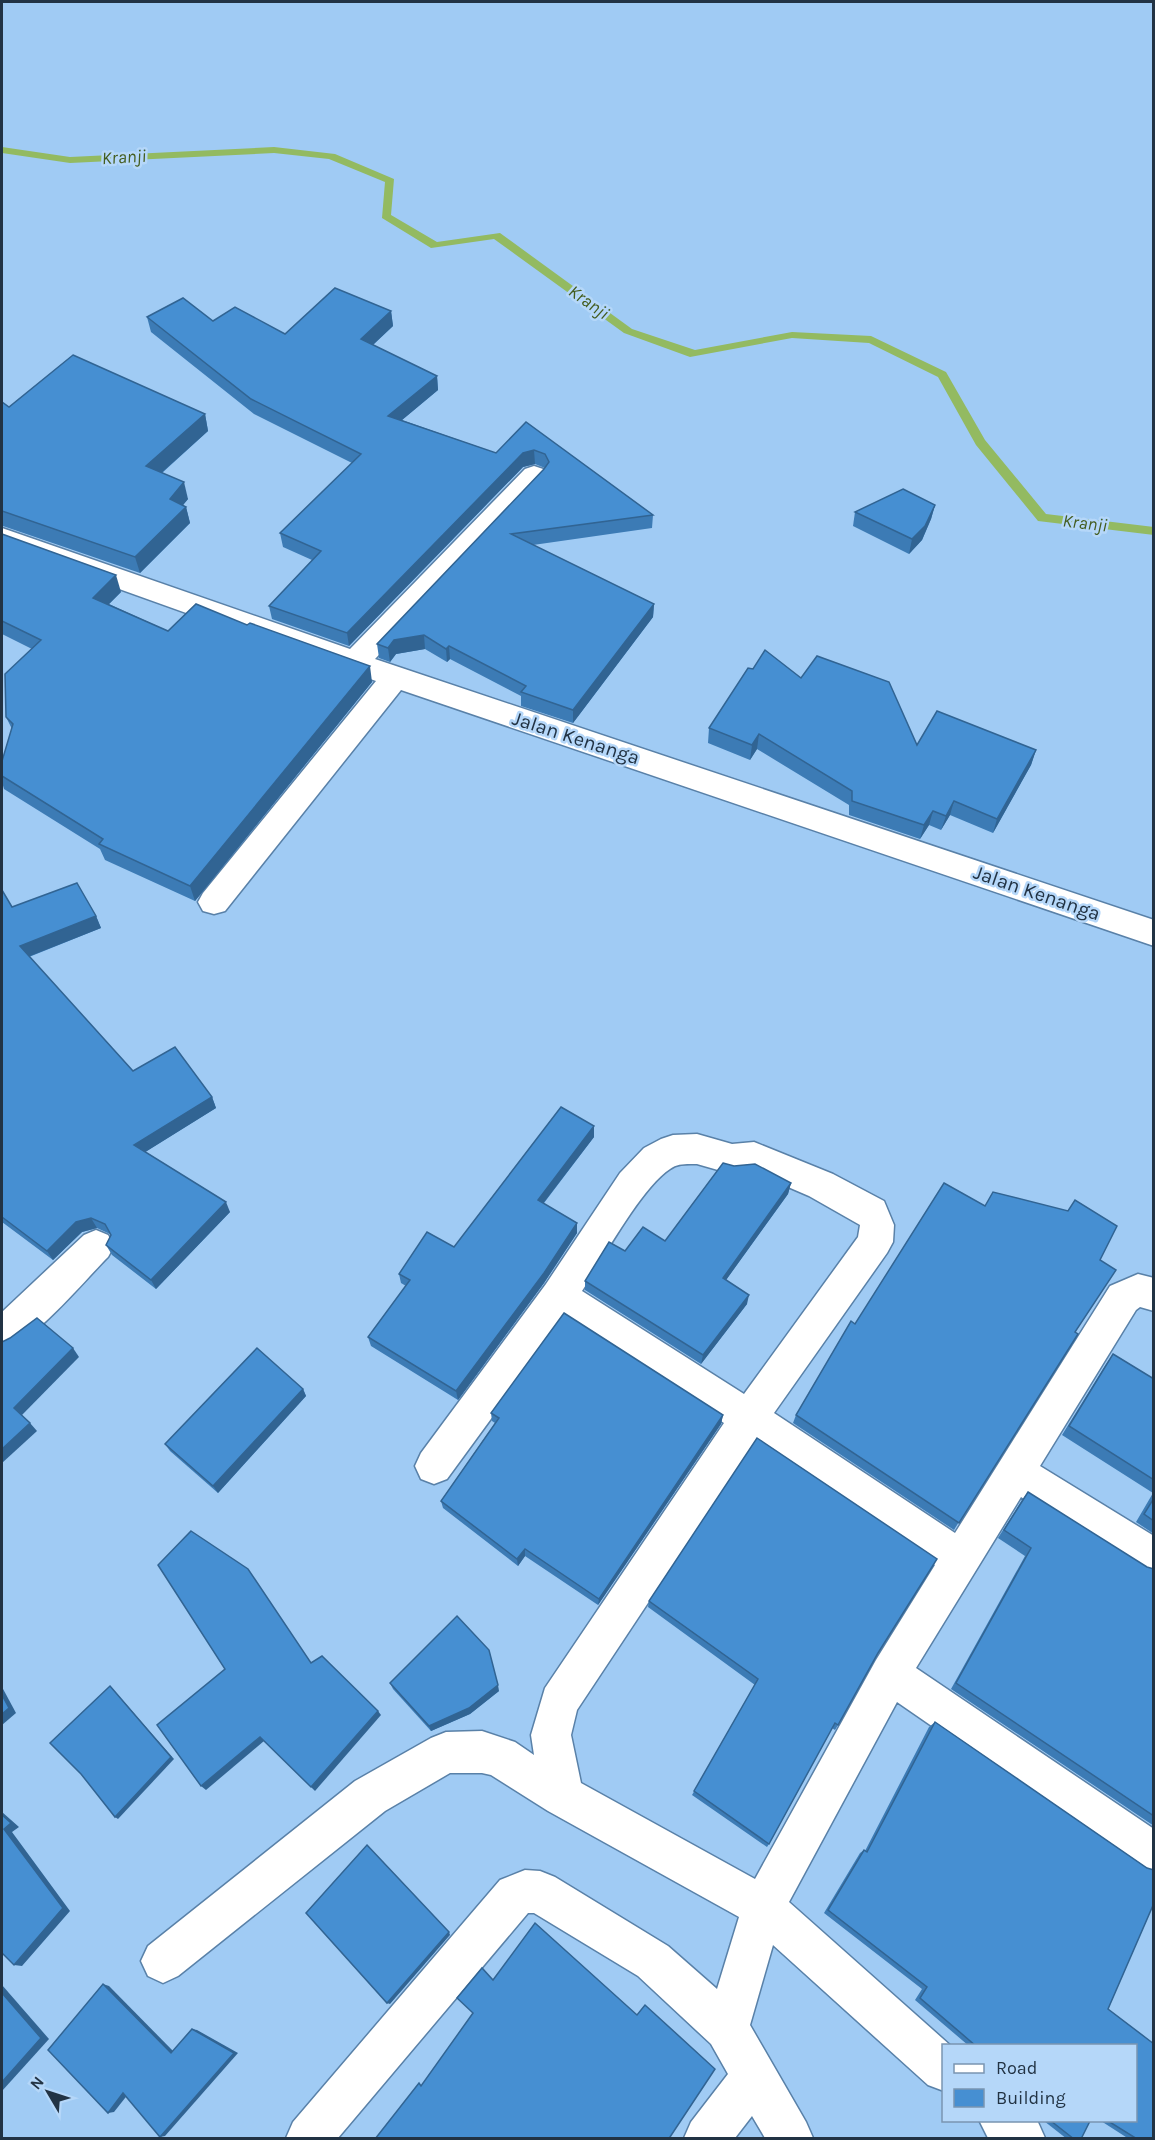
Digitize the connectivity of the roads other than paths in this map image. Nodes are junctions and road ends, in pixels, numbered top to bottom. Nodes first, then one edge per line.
1 (534, 475) dead end
2 (2, 537) edge
3 (354, 663) junction
4 (395, 677) junction
5 (214, 902) dead end
6 (1154, 933) edge
7 (96, 1246) dead end
8 (1154, 1295) edge
9 (558, 1296) junction
10 (2, 1334) edge
11 (749, 1418) junction
12 (434, 1466) dead end
13 (1016, 1472) junction
14 (1154, 1558) edge
15 (961, 1560) junction
16 (890, 1674) junction
17 (562, 1796) junction
18 (1154, 1854) edge
19 (763, 1907) junction
20 (163, 1961) dead end
21 (728, 2028) junction
22 (942, 2067) edge
23 (755, 2076) junction
24 (1002, 2122) edge
25 (309, 2139) edge
26 (707, 2139) edge
27 (790, 2139) edge
28 (1022, 2139) edge

1 - 3 street
2 - 3 street, Jalan Kenanga
3 - 4 street, Jalan Kenanga
4 - 5 street
4 - 6 street, Jalan Kenanga
7 - 10 street
8 - 13 street
9 - 11 street
9 - 11 street
9 - 12 street
11 - 15 street
11 - 17 street
13 - 14 street
13 - 15 street
15 - 16 street
16 - 18 street
16 - 19 street
17 - 19 street
17 - 20 street
19 - 21 street
19 - 22 street
21 - 23 street
21 - 25 street
23 - 26 street
23 - 27 street
24 - 28 street

